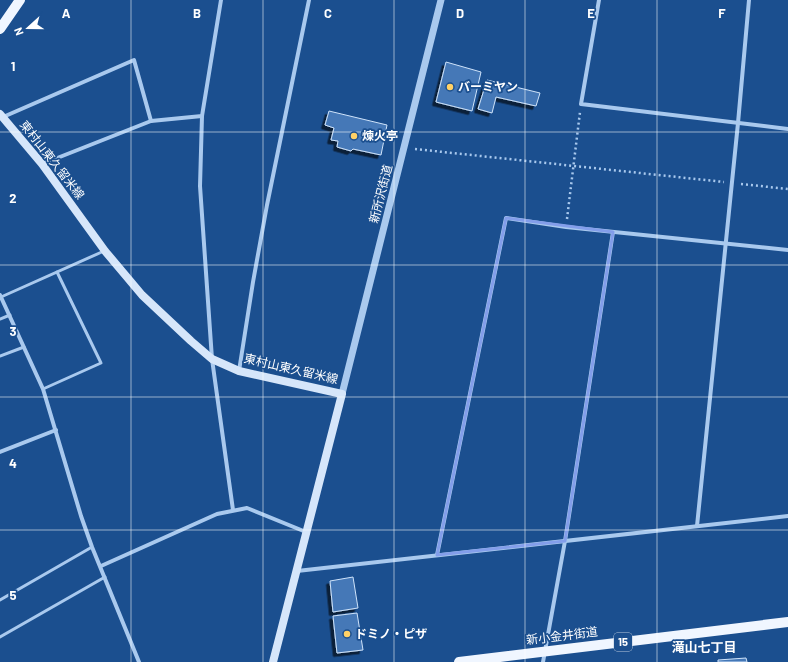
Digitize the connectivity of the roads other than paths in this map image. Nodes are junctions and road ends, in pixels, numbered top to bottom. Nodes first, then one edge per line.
1 (20, 0) edge
2 (221, 0) edge
3 (309, 0) edge
4 (441, 0) edge
5 (599, 0) edge
6 (750, 0) edge
7 (0, 29) edge
8 (2, 115) edge
9 (202, 116) junction
10 (151, 121) junction
11 (738, 123) junction
12 (788, 129) edge
13 (42, 164) junction
14 (613, 232) junction
15 (726, 244) junction
16 (788, 250) edge
17 (104, 251) junction
18 (57, 272) junction
19 (1, 296) edge
20 (10, 315) junction
21 (0, 319) edge
22 (24, 347) junction
23 (0, 356) edge
24 (212, 359) junction
25 (239, 371) junction
26 (43, 389) junction
27 (342, 394) junction
28 (56, 430) junction
29 (0, 452) edge
30 (233, 510) junction
31 (788, 516) edge
32 (697, 526) junction
33 (306, 532) junction
34 (565, 540) junction
35 (92, 547) junction
36 (437, 555) junction
37 (100, 566) junction
38 (297, 571) junction
39 (105, 577) junction
40 (0, 600) edge
41 (788, 622) edge
42 (0, 637) edge
43 (545, 652) junction
44 (139, 662) edge
45 (273, 662) edge
46 (459, 662) edge
47 (543, 662) edge

1 - 7 main road
2 - 9 street
3 - 25 street
4 - 27 street, 新所沢街道
5 - 11 street
6 - 11 street
8 - 10 street
8 - 13 main road, 東村山東久留米線
9 - 10 street
9 - 24 street
10 - 13 street
11 - 12 street
11 - 15 street
13 - 17 main road, 東村山東久留米線
14 - 15 street
14 - 34 street
14 - 36 street
15 - 16 street
15 - 32 street
17 - 18 lane
17 - 24 main road, 東村山東久留米線
18 - 19 lane
18 - 26 lane
19 - 20 street
20 - 21 lane
20 - 22 street
22 - 23 lane
22 - 26 street
24 - 25 main road, 東村山東久留米線
24 - 30 street
25 - 27 main road, 東村山東久留米線
26 - 28 street
27 - 33 main road, 東村山東久留米線
28 - 29 street
28 - 35 street
30 - 33 street
30 - 37 street
31 - 32 street
32 - 34 street
33 - 38 main road, 東村山東久留米線
34 - 36 street
34 - 43 street
35 - 37 street
35 - 40 lane
36 - 38 street
37 - 39 street
38 - 45 main road, 東村山東久留米線
39 - 42 lane
39 - 44 street
41 - 43 main road, 新小金井街道 / 15
43 - 46 main road, 新小金井街道 / 15
43 - 47 street

